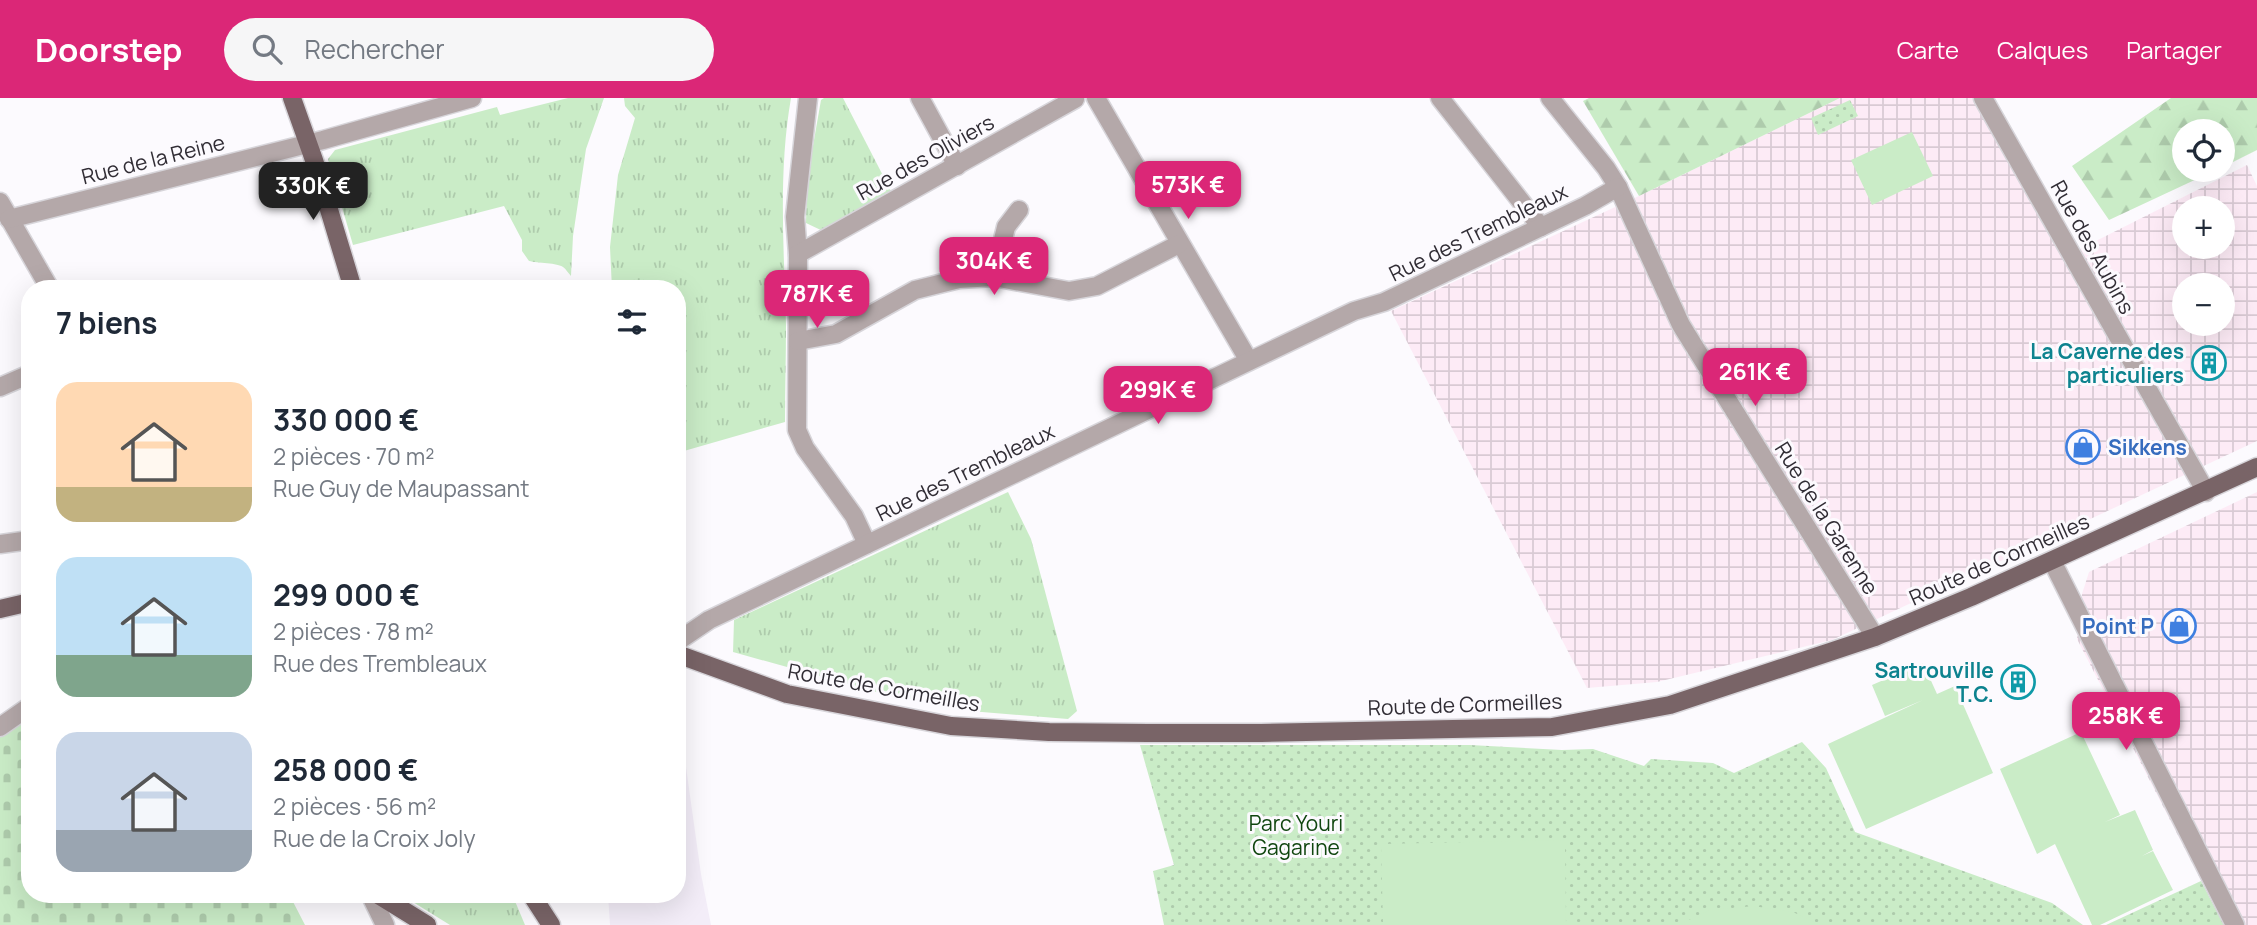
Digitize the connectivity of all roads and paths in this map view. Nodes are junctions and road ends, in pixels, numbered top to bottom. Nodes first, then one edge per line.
1 (292, 98) edge
2 (472, 98) edge
3 (808, 98) edge
4 (920, 98) edge
5 (1096, 98) edge
6 (1440, 98) edge
7 (1550, 98) edge
8 (1983, 98) edge
9 (1075, 99) edge
10 (308, 143) junction
11 (957, 166) junction
12 (1618, 187) junction
13 (0, 202) edge
14 (1019, 209) dead end
15 (9, 219) junction
16 (1541, 227) junction
17 (1179, 244) junction
18 (798, 254) junction
19 (994, 277) junction
20 (45, 280) edge
21 (350, 280) edge
22 (798, 341) junction
23 (1249, 361) junction
24 (21, 378) edge
25 (0, 387) edge
26 (2257, 467) edge
27 (2206, 492) junction
28 (21, 541) edge
29 (0, 544) edge
30 (867, 544) junction
31 (2052, 561) junction
32 (21, 604) edge
33 (0, 609) edge
34 (686, 636) edge
35 (1875, 637) junction
36 (686, 657) edge
37 (21, 712) edge
38 (0, 727) edge
39 (374, 903) edge
40 (392, 903) edge
41 (532, 903) edge
42 (536, 903) edge
43 (385, 925) edge
44 (427, 925) edge
45 (535, 925) edge
46 (551, 925) edge
47 (2235, 925) edge

1 - 10 main road
2 - 10 street, Rue de la Reine
3 - 18 street
4 - 11 street
5 - 17 street
6 - 16 street
7 - 12 street, Rue de la Garenne
8 - 27 street, Rue des Aubins
9 - 11 street, Rue des Oliviers
10 - 15 street, Rue de la Reine
10 - 21 main road
11 - 18 street, Rue des Oliviers
12 - 16 street, Rue des Trembleaux
12 - 35 street, Rue de la Garenne
13 - 15 street
14 - 19 street
15 - 20 street
16 - 23 street, Rue des Trembleaux
17 - 19 street
17 - 23 street
18 - 22 street
19 - 22 street
22 - 30 street
23 - 30 street, Rue des Trembleaux
24 - 25 street
26 - 27 main road, Route de Cormeilles
27 - 31 main road, Route de Cormeilles
28 - 29 street
30 - 34 street, Rue des Trembleaux
31 - 35 main road, Route de Cormeilles
31 - 47 street
32 - 33 main road
35 - 36 main road, Route de Cormeilles
37 - 38 street
39 - 43 street
40 - 44 main road
41 - 45 main road
42 - 46 main road

